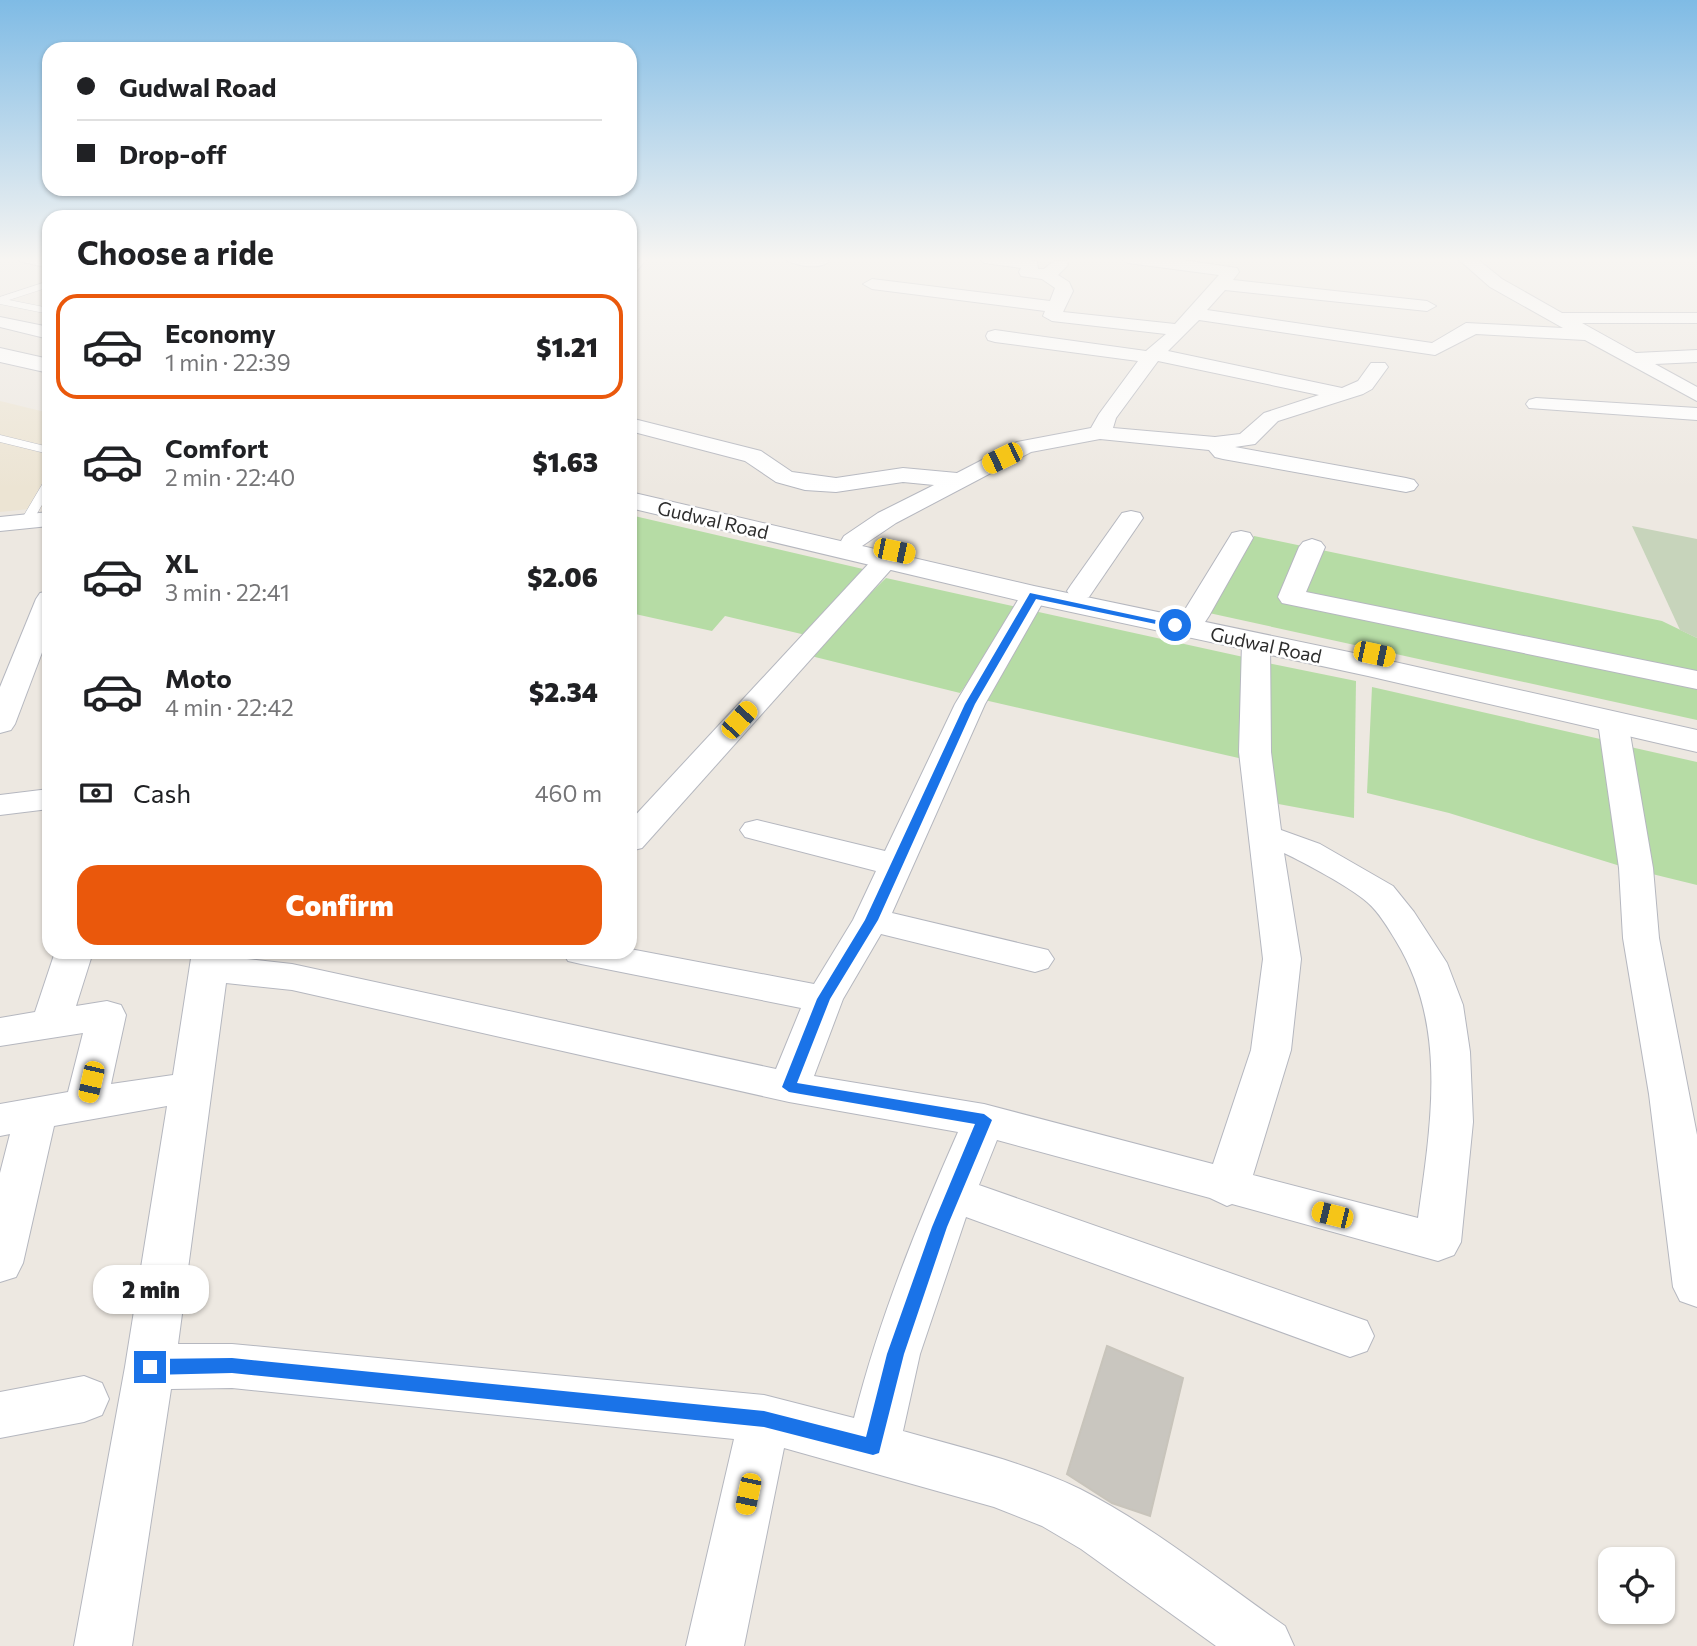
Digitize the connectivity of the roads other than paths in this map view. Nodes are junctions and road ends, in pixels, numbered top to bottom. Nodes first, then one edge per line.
1 (1175, 335) edge
2 (1340, 335) edge
3 (1457, 335) edge
4 (1590, 335) edge
5 (1593, 335) joint
6 (995, 336) dead end
7 (0, 355) edge
8 (1152, 355) junction
9 (1697, 356) edge
10 (1634, 359) junction
11 (42, 364) edge
12 (1378, 367) dead end
13 (1343, 394) junction
14 (1697, 395) edge
15 (1536, 404) dead end
16 (1697, 414) edge
17 (637, 426) edge
18 (1100, 433) junction
19 (0, 438) edge
20 (1215, 444) junction
21 (42, 449) edge
22 (957, 480) junction
23 (836, 485) junction
24 (1406, 485) dead end
25 (637, 491) edge
26 (637, 502) edge
27 (887, 518) junction
28 (1132, 518) dead end
29 (37, 520) edge
30 (0, 524) edge
31 (1241, 538) dead end
32 (853, 541) junction
33 (1312, 547) dead end
34 (890, 556) junction
35 (1080, 591) junction
36 (1034, 595) junction
37 (1195, 616) junction
38 (40, 642) edge
39 (1256, 643) junction
40 (0, 646) edge
41 (1697, 680) edge
42 (1613, 722) junction
43 (0, 724) edge
44 (1697, 726) edge
45 (1697, 741) edge
46 (42, 800) edge
47 (0, 805) edge
48 (757, 830) dead end
49 (637, 834) edge
50 (1264, 836) junction
51 (897, 865) junction
52 (871, 920) junction
53 (72, 959) edge
54 (618, 959) edge
55 (1035, 959) dead end
56 (210, 960) edge
57 (824, 999) junction
58 (51, 1024) junction
59 (0, 1032) edge
60 (192, 1087) junction
61 (789, 1087) junction
62 (86, 1104) junction
63 (18, 1117) edge
64 (984, 1120) junction
65 (1227, 1188) junction
66 (952, 1194) junction
67 (0, 1263) edge
68 (1697, 1287) edge
69 (1350, 1336) dead end
70 (150, 1367) junction
71 (83, 1399) dead end
72 (0, 1415) edge
73 (764, 1419) junction
74 (873, 1447) junction
75 (103, 1646) edge
76 (715, 1646) edge
77 (1265, 1646) edge

1 - 8 street
2 - 3 street
4 - 5 street
5 - 10 street
6 - 8 street
7 - 11 main road
8 - 13 street
8 - 18 street
9 - 10 street
10 - 14 street
12 - 13 street
13 - 20 street
15 - 16 street
17 - 23 street
18 - 20 street
18 - 22 street
19 - 21 lane
20 - 24 street
22 - 23 street
22 - 27 street
23 - 27 street
25 - 32 main road, Gudwal Road
26 - 34 main road, Gudwal Road
27 - 32 street
28 - 35 street
29 - 30 street
31 - 37 street
32 - 34 main road, Gudwal Road
33 - 41 street
34 - 35 main road, Gudwal Road
34 - 36 main road, Gudwal Road
34 - 49 street
35 - 37 main road, Gudwal Road
36 - 39 main road, Gudwal Road
36 - 51 street
37 - 44 main road, Gudwal Road
38 - 40 street
38 - 43 street
39 - 42 main road, Gudwal Road
39 - 50 street
42 - 45 main road, Gudwal Road
42 - 68 street
46 - 47 street
48 - 51 street
50 - 65 street
50 - 65 street
51 - 52 street
52 - 55 street
52 - 57 street
53 - 58 street
54 - 57 street
56 - 60 street
56 - 61 street
57 - 61 street
58 - 59 street
58 - 62 street
60 - 62 street
60 - 70 street
61 - 64 street
62 - 63 street
63 - 67 street
64 - 65 street
64 - 66 street
66 - 69 street
66 - 74 street
70 - 73 street
70 - 75 street
71 - 72 street
73 - 74 street
73 - 76 street
74 - 77 street

